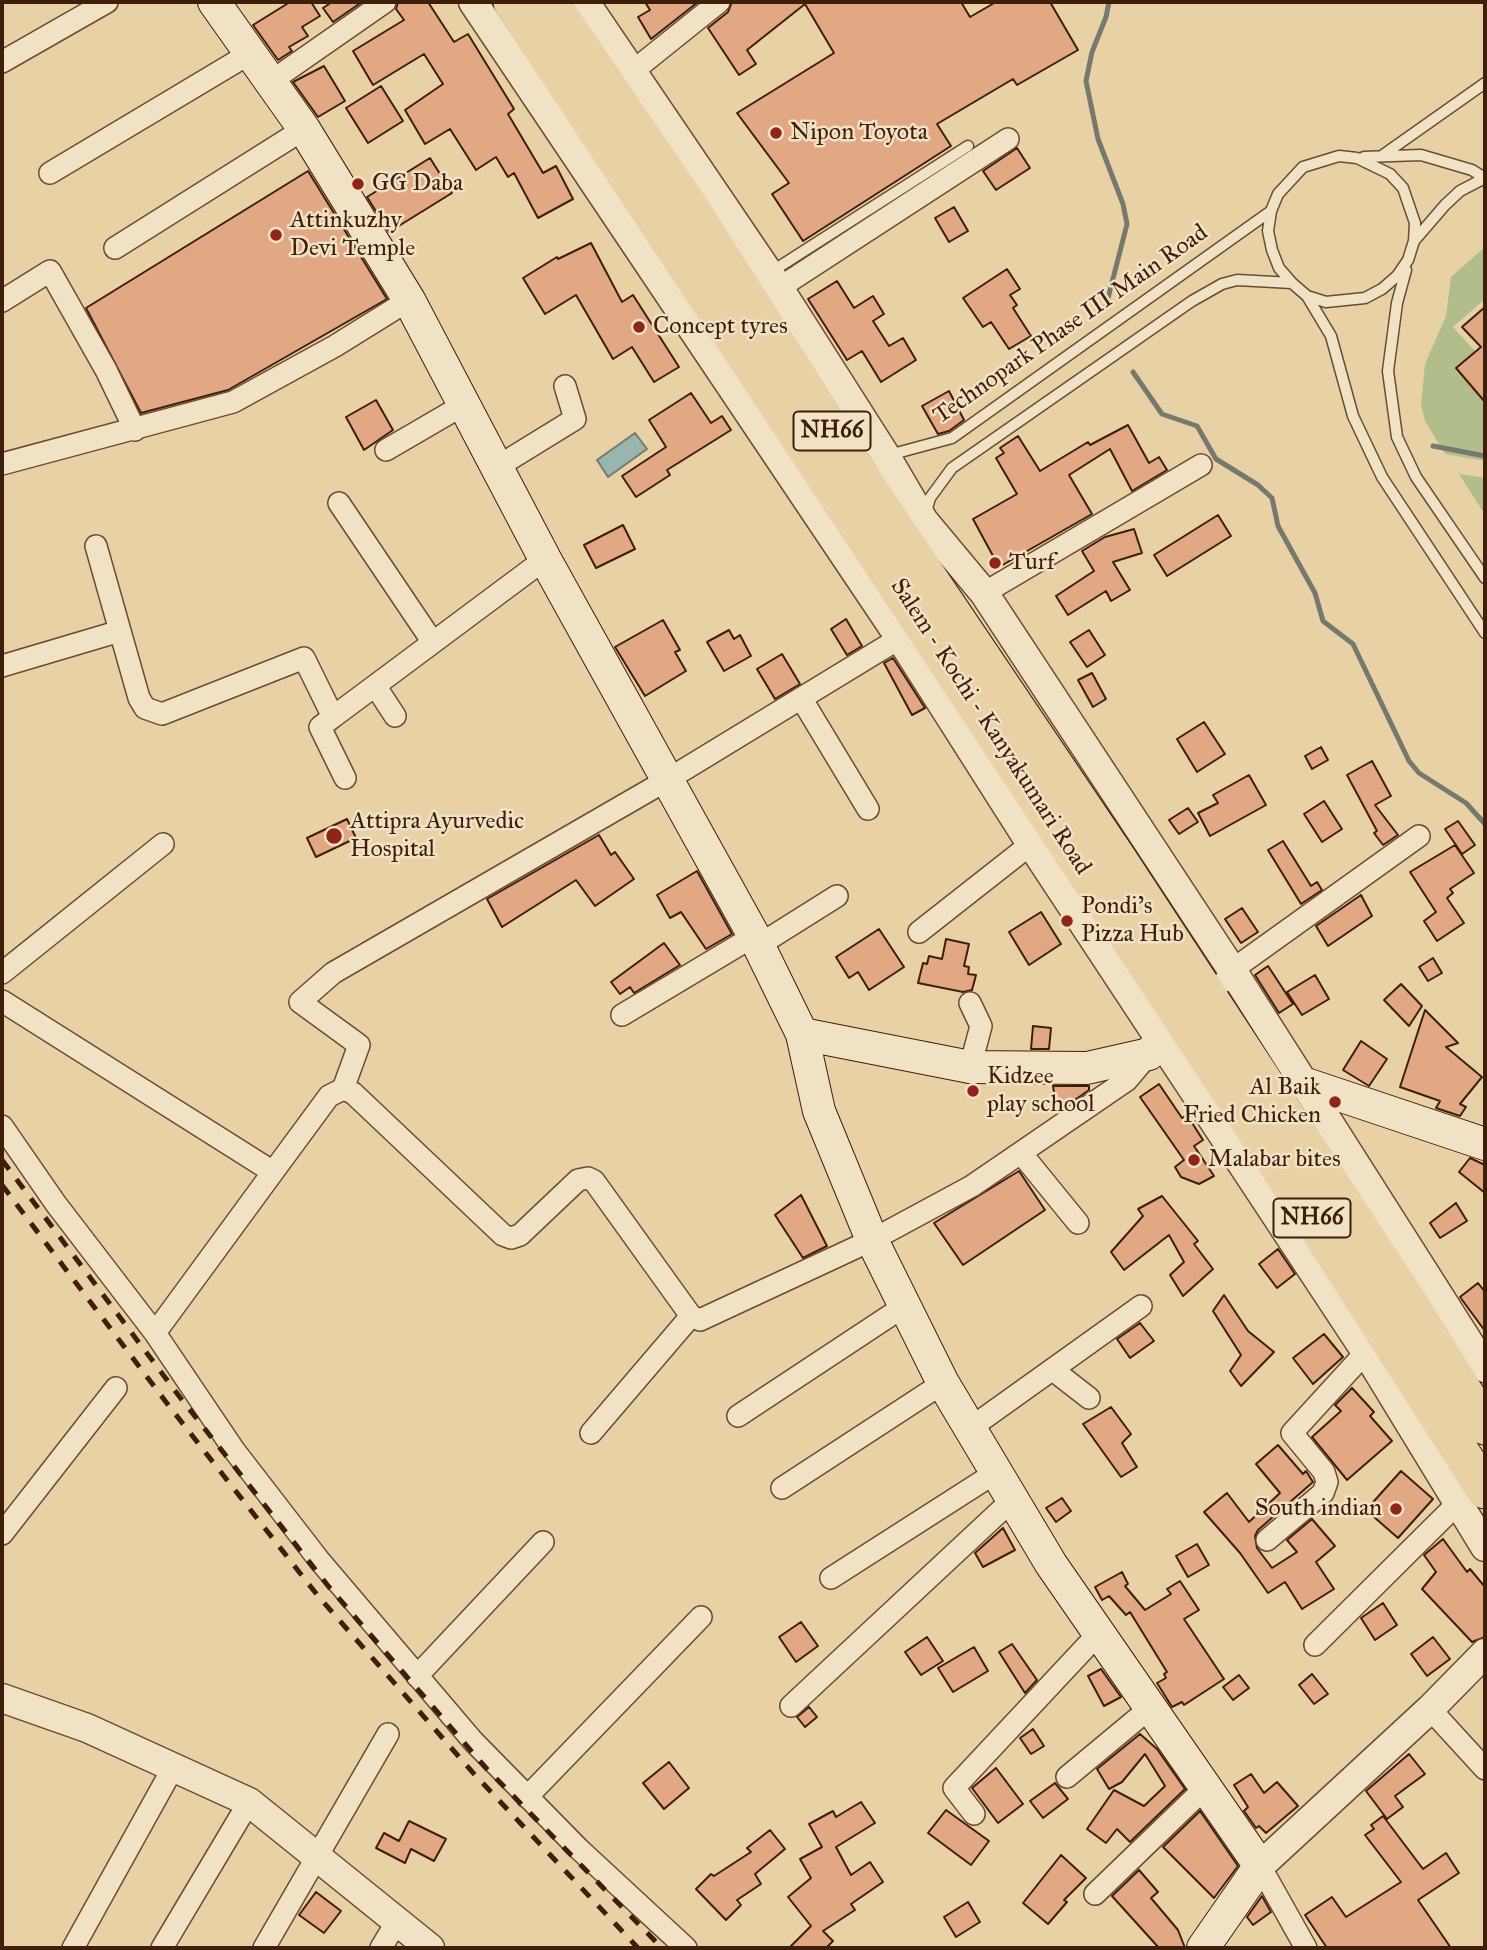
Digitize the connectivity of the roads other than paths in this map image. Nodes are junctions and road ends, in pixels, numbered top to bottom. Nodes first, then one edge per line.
1 (107, 2) edge
2 (214, 2) edge
3 (386, 2) edge
4 (473, 2) edge
5 (512, 2) edge
6 (550, 2) edge
7 (585, 2) edge
8 (719, 2) edge
9 (249, 54) junction
10 (2, 62) edge
11 (633, 71) junction
12 (270, 82) junction
13 (1485, 83) edge
14 (304, 129) junction
15 (1008, 139) dead end
16 (968, 146) dead end
17 (1381, 156) junction
18 (1357, 158) junction
19 (50, 173) dead end
20 (1484, 178) edge
21 (1271, 211) junction
22 (1414, 242) junction
23 (115, 248) dead end
24 (1408, 260) junction
25 (774, 280) junction
26 (1292, 283) junction
27 (1307, 296) junction
28 (409, 300) junction
29 (2, 302) edge
30 (565, 386) dead end
31 (465, 404) junction
32 (135, 429) junction
33 (386, 450) dead end
34 (887, 456) junction
35 (2, 464) edge
36 (1201, 465) dead end
37 (497, 467) junction
38 (339, 503) dead end
39 (924, 520) junction
40 (96, 546) dead end
41 (545, 559) junction
42 (1485, 578) edge
43 (984, 593) junction
44 (120, 631) junction
45 (1485, 634) edge
46 (900, 638) junction
47 (432, 642) junction
48 (2, 666) edge
49 (376, 687) junction
50 (801, 698) junction
51 (395, 716) dead end
52 (333, 717) junction
53 (345, 778) dead end
54 (667, 780) junction
55 (868, 809) dead end
56 (1419, 836) dead end
57 (163, 844) dead end
58 (1031, 844) junction
59 (837, 896) dead end
60 (919, 932) dead end
61 (757, 941) junction
62 (1232, 970) junction
63 (2, 973) edge
64 (2, 1001) edge
65 (970, 1003) dead end
66 (622, 1015) dead end
67 (1177, 1031) junction
68 (802, 1034) junction
69 (970, 1067) junction
70 (343, 1089) junction
71 (1262, 1110) junction
72 (2, 1126) edge
73 (1485, 1144) edge
74 (1021, 1153) junction
75 (273, 1172) junction
76 (1078, 1223) dead end
77 (872, 1240) junction
78 (1142, 1306) dead end
79 (903, 1307) junction
80 (691, 1316) junction
81 (155, 1333) junction
82 (1366, 1352) junction
83 (1485, 1368) edge
84 (1053, 1370) junction
85 (943, 1383) junction
86 (116, 1388) dead end
87 (1089, 1398) dead end
88 (738, 1416) dead end
89 (1485, 1426) edge
90 (969, 1429) junction
91 (591, 1433) dead end
92 (995, 1473) junction
93 (782, 1488) dead end
94 (1471, 1497) edge
95 (1011, 1501) junction
96 (3, 1528) edge
97 (1267, 1540) dead end
98 (543, 1542) dead end
99 (1485, 1548) edge
100 (831, 1578) dead end
101 (701, 1617) dead end
102 (1099, 1633) junction
103 (1315, 1645) dead end
104 (1485, 1653) edge
105 (417, 1676) junction
106 (2, 1698) edge
107 (791, 1706) dead end
108 (1150, 1708) junction
109 (1430, 1709) junction
110 (388, 1734) dead end
111 (174, 1766) junction
112 (1485, 1769) edge
113 (1067, 1777) dead end
114 (1205, 1788) junction
115 (527, 1797) junction
116 (249, 1802) junction
117 (974, 1814) dead end
118 (315, 1858) junction
119 (1260, 1867) junction
120 (1095, 1894) dead end
121 (396, 1923) junction
122 (73, 1948) edge
123 (162, 1948) edge
124 (264, 1948) edge
125 (382, 1948) edge
126 (430, 1948) edge
127 (686, 1948) edge
128 (1203, 1948) edge
129 (1306, 1948) edge

1 - 10 street
2 - 9 main road
3 - 12 street
4 - 46 street
5 - 67 highway, Salem - Kochi - Kanyakumari Road / NH66
6 - 67 highway, Salem - Kochi - Kanyakumari Road / NH66
7 - 11 street
8 - 11 street
9 - 12 main road
9 - 19 street
11 - 25 street
12 - 14 main road
13 - 17 lane
14 - 23 street
14 - 28 main road
15 - 25 street
16 - 25 lane
17 - 18 lane
17 - 20 lane
18 - 21 lane
18 - 22 lane
20 - 22 lane
21 - 26 lane
21 - 34 lane, Technopark Phase III Main Road
22 - 24 lane
24 - 27 lane
24 - 42 lane
25 - 34 street
26 - 27 lane
26 - 39 lane, Technopark Phase III Main Road
27 - 45 lane
28 - 31 main road
28 - 32 street
29 - 32 street
30 - 37 street
31 - 33 street
31 - 37 main road
32 - 35 street
34 - 39 street
36 - 43 street
37 - 41 main road
38 - 47 street
39 - 43 street
40 - 44 street
41 - 47 street
41 - 54 main road
43 - 62 street
44 - 48 street
44 - 52 street
46 - 50 street
46 - 58 street
47 - 49 street
49 - 51 street
49 - 52 street
50 - 54 street
50 - 55 street
52 - 53 street
54 - 61 main road
54 - 70 street
56 - 62 street
57 - 63 street
58 - 60 street
58 - 67 street
59 - 61 street
61 - 66 street
61 - 68 main road
62 - 67 street
62 - 71 street
64 - 75 street
65 - 69 street
67 - 69 main road
67 - 71 highway, Salem - Kochi - Kanyakumari Road / NH66
67 - 71 street
67 - 74 street
68 - 69 main road
68 - 77 main road
70 - 75 street
70 - 80 street
71 - 73 main road
71 - 82 street
71 - 83 street
71 - 89 highway, Salem - Kochi - Kanyakumari Road / NH66
71 - 94 highway, Salem - Kochi - Kanyakumari Road / NH66
72 - 81 street
74 - 76 street
74 - 77 street
75 - 81 street
77 - 79 main road
77 - 80 street
78 - 84 street
79 - 85 main road
79 - 88 street
80 - 91 street
81 - 105 street
82 - 94 street
82 - 97 street
84 - 87 street
84 - 90 street
85 - 90 main road
85 - 93 street
86 - 96 street
90 - 92 main road
92 - 95 main road
92 - 100 street
94 - 99 street
94 - 103 street
95 - 102 main road
95 - 107 street
98 - 105 street
101 - 115 street
102 - 108 main road
102 - 117 street
104 - 109 street
105 - 115 street
106 - 111 street
108 - 113 street
108 - 114 main road
109 - 112 street
109 - 119 street
110 - 118 street
111 - 116 street
111 - 122 street
114 - 119 main road
114 - 120 street
115 - 127 street
116 - 118 street
116 - 123 street
118 - 121 street
118 - 124 street
119 - 128 main road
119 - 129 street
121 - 125 street
121 - 126 street

